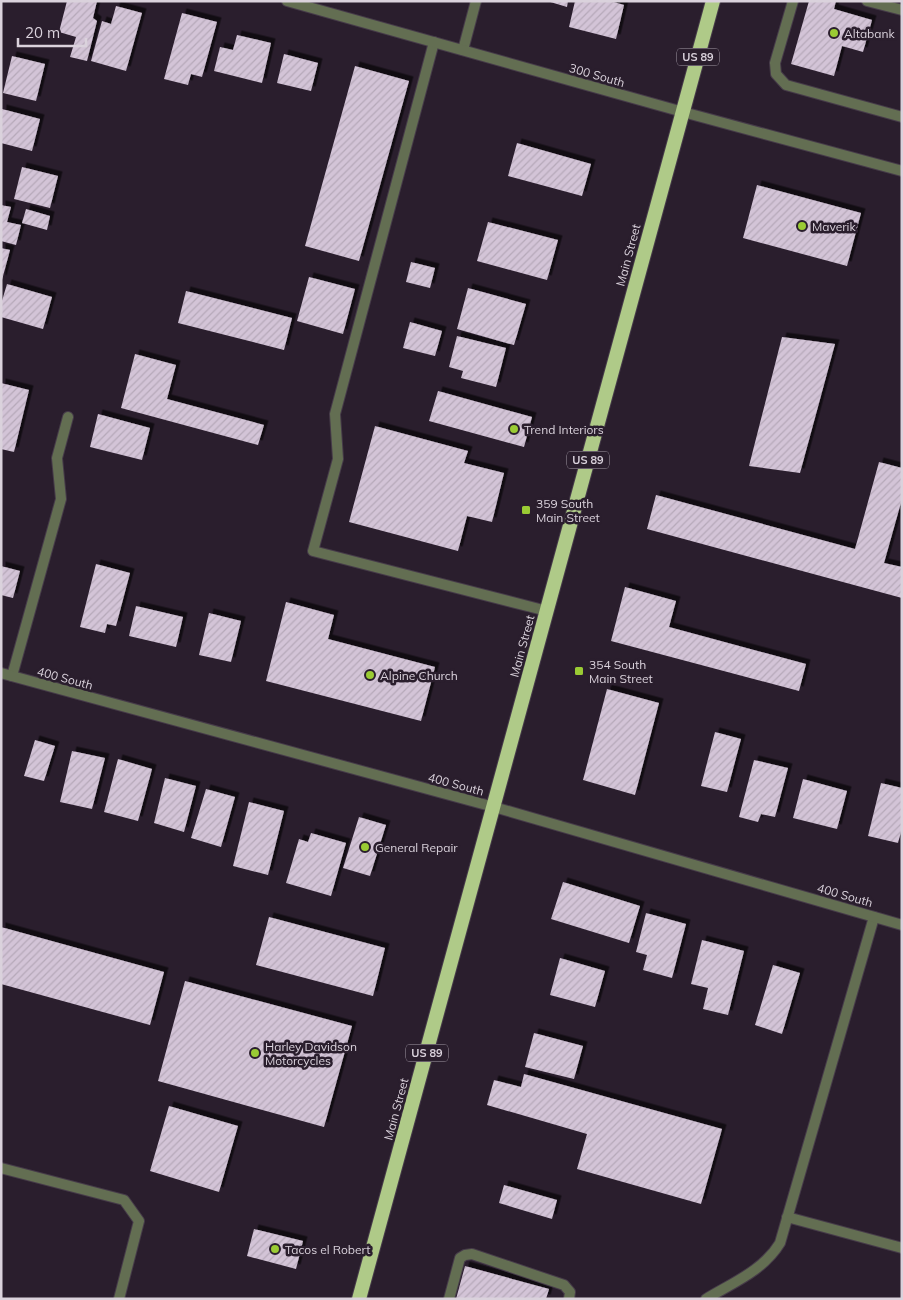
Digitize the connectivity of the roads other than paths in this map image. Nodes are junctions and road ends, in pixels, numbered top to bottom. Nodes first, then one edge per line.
1 (287, 1) edge
2 (476, 1) edge
3 (713, 1) edge
4 (793, 1) edge
5 (867, 1) edge
6 (902, 10) edge
7 (434, 42) junction
8 (463, 50) junction
9 (683, 112) junction
10 (902, 117) edge
11 (902, 171) edge
12 (68, 417) dead end
13 (547, 611) junction
14 (1, 673) edge
15 (12, 676) junction
16 (494, 807) junction
17 (874, 917) junction
18 (902, 925) edge
19 (1, 1168) edge
20 (788, 1217) junction
21 (902, 1248) edge
22 (119, 1299) edge
23 (359, 1299) edge
24 (449, 1299) edge
25 (570, 1299) edge
26 (706, 1299) edge

1 - 7 street, 300 South
2 - 8 street
3 - 9 highway, Main Street / US 89
4 - 10 street
5 - 6 street
7 - 8 street, 300 South
7 - 13 street
8 - 9 street, 300 South
9 - 11 street, 300 South
9 - 13 highway, Main Street / US 89
12 - 15 street
13 - 16 highway, Main Street / US 89
14 - 15 street, 400 South
15 - 16 street, 400 South
16 - 17 street, 400 South
16 - 23 highway, Main Street / US 89
17 - 18 street, 400 South
17 - 20 street
19 - 22 street
20 - 21 street
20 - 26 street
24 - 25 street

